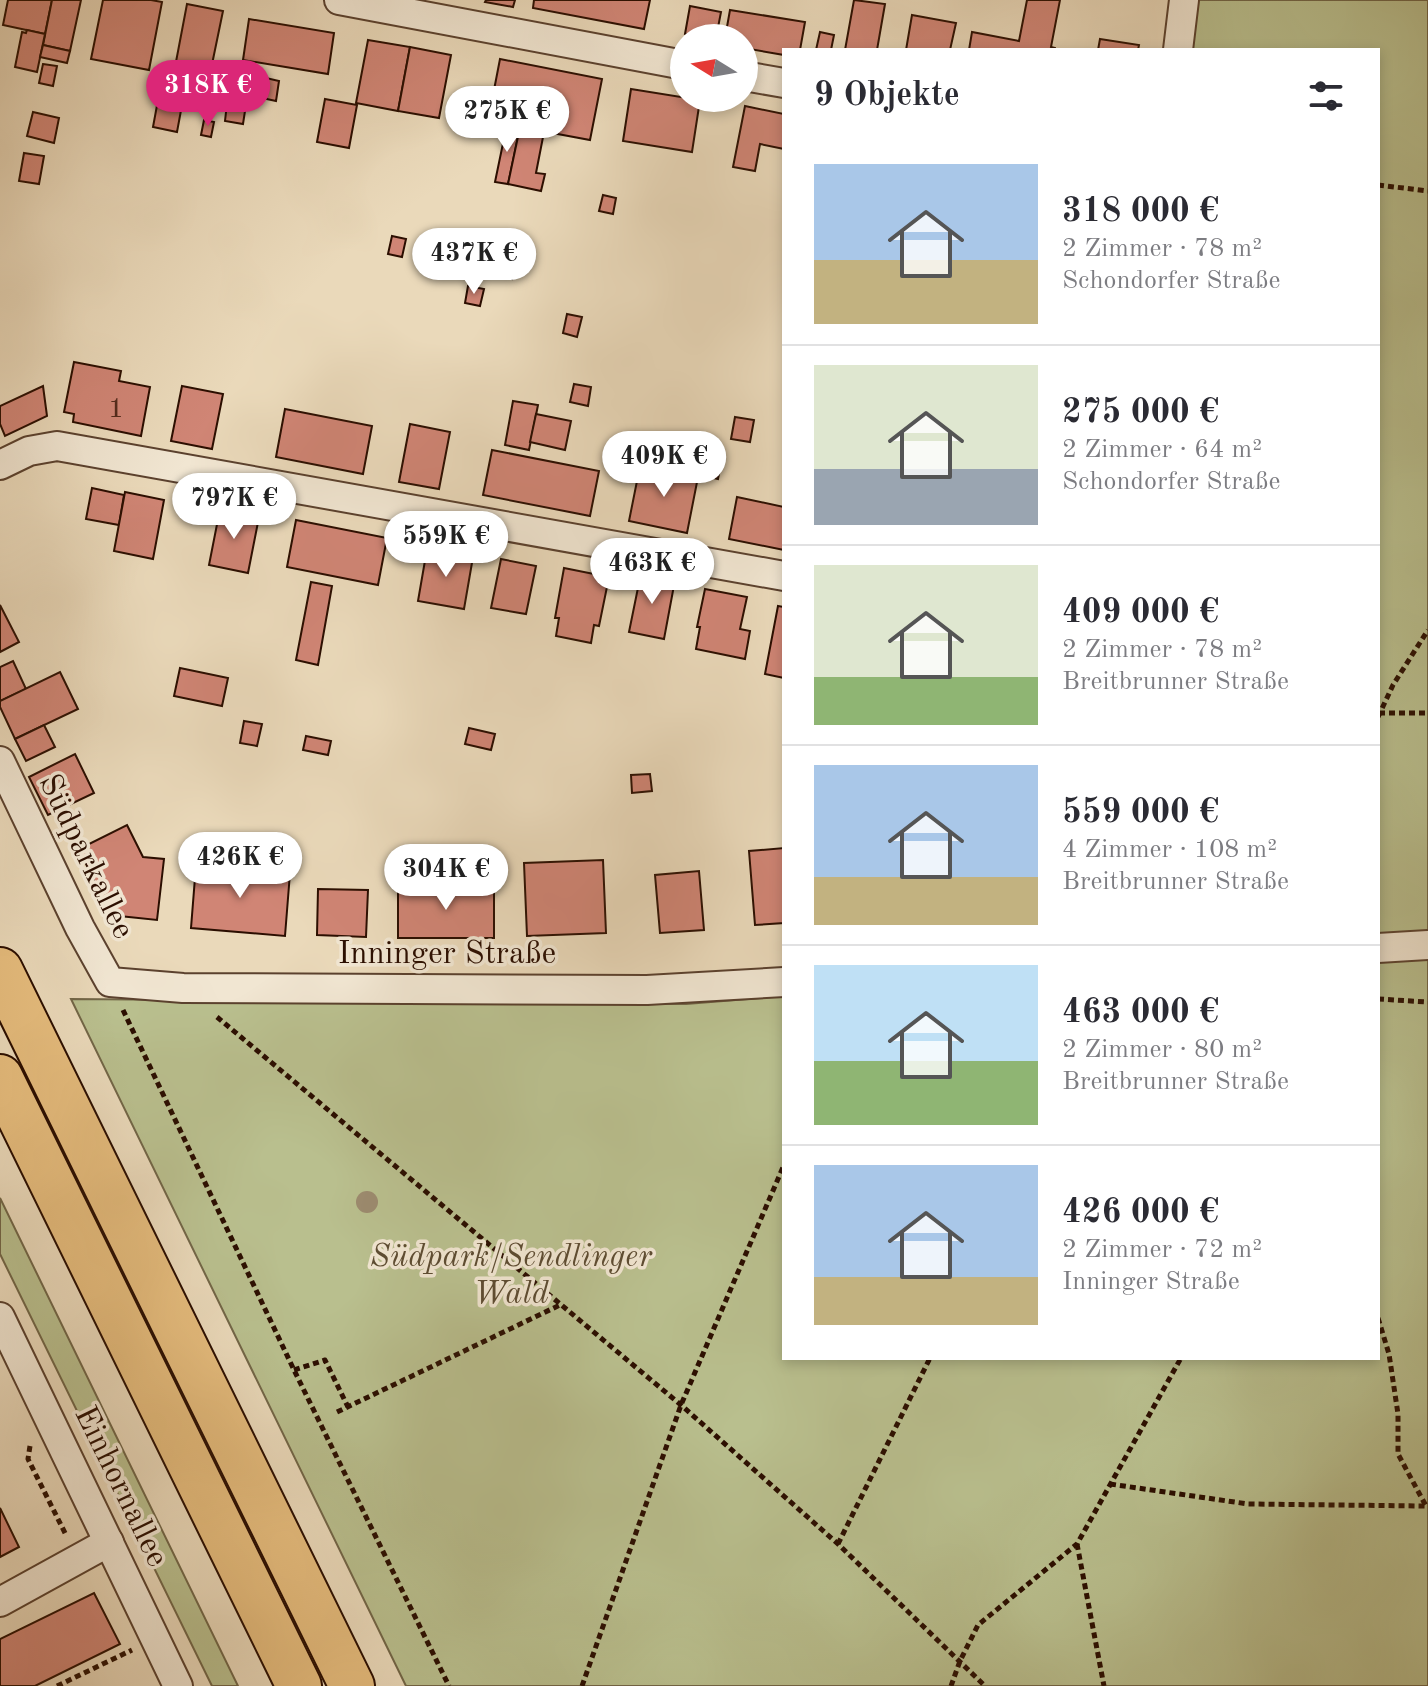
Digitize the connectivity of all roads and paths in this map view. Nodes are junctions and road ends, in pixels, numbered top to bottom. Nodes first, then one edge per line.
1 (339, 0) edge
2 (1184, 0) edge
3 (1178, 48) edge
4 (670, 62) edge
5 (758, 78) edge
6 (782, 83) edge
7 (1380, 185) edge
8 (1428, 191) edge
9 (0, 465) edge
10 (782, 576) edge
11 (1428, 630) edge
12 (1380, 713) edge
13 (1428, 713) edge
14 (1380, 715) edge
15 (0, 761) edge
16 (1428, 945) edge
17 (1380, 948) edge
18 (0, 970) edge
19 (110, 982) junction
20 (782, 982) edge
21 (183, 988) junction
22 (1380, 999) edge
23 (1428, 1002) edge
24 (0, 1077) edge
25 (782, 1170) edge
26 (562, 1304) junction
27 (0, 1317) edge
28 (1380, 1325) edge
29 (929, 1360) edge
30 (1180, 1360) edge
31 (294, 1370) junction
32 (681, 1405) junction
33 (348, 1407) junction
34 (337, 1412) dead end
35 (28, 1459) dead end
36 (1110, 1484) junction
37 (1426, 1506) edge
38 (70, 1542) dead end
39 (109, 1542) junction
40 (838, 1544) junction
41 (1077, 1544) junction
42 (0, 1602) edge
43 (136, 1648) dead end
44 (960, 1661) junction
45 (57, 1686) edge
46 (178, 1686) edge
47 (299, 1686) edge
48 (352, 1686) edge
49 (449, 1686) edge
50 (582, 1686) edge
51 (951, 1686) edge
52 (985, 1686) edge
53 (1104, 1686) edge

1 - 4 street
2 - 3 street
5 - 6 street
7 - 8 path
9 - 10 street
11 - 12 path
13 - 14 path
15 - 19 street, Südparkallee
16 - 17 street
18 - 48 highway
19 - 21 street, Inninger Straße
19 - 31 path
20 - 21 street, Inninger Straße
21 - 26 path
22 - 23 path
24 - 47 highway
25 - 32 path
26 - 32 path
26 - 33 path
27 - 39 street, Einhornallee
28 - 37 path
29 - 40 path
30 - 36 path
31 - 33 path
31 - 49 path
32 - 40 path
32 - 50 path
33 - 34 path
35 - 38 path
36 - 37 path
36 - 41 path
39 - 42 street
39 - 46 street, Einhornallee
40 - 44 path
41 - 44 path
41 - 53 path
43 - 45 path
44 - 51 path
44 - 52 path

